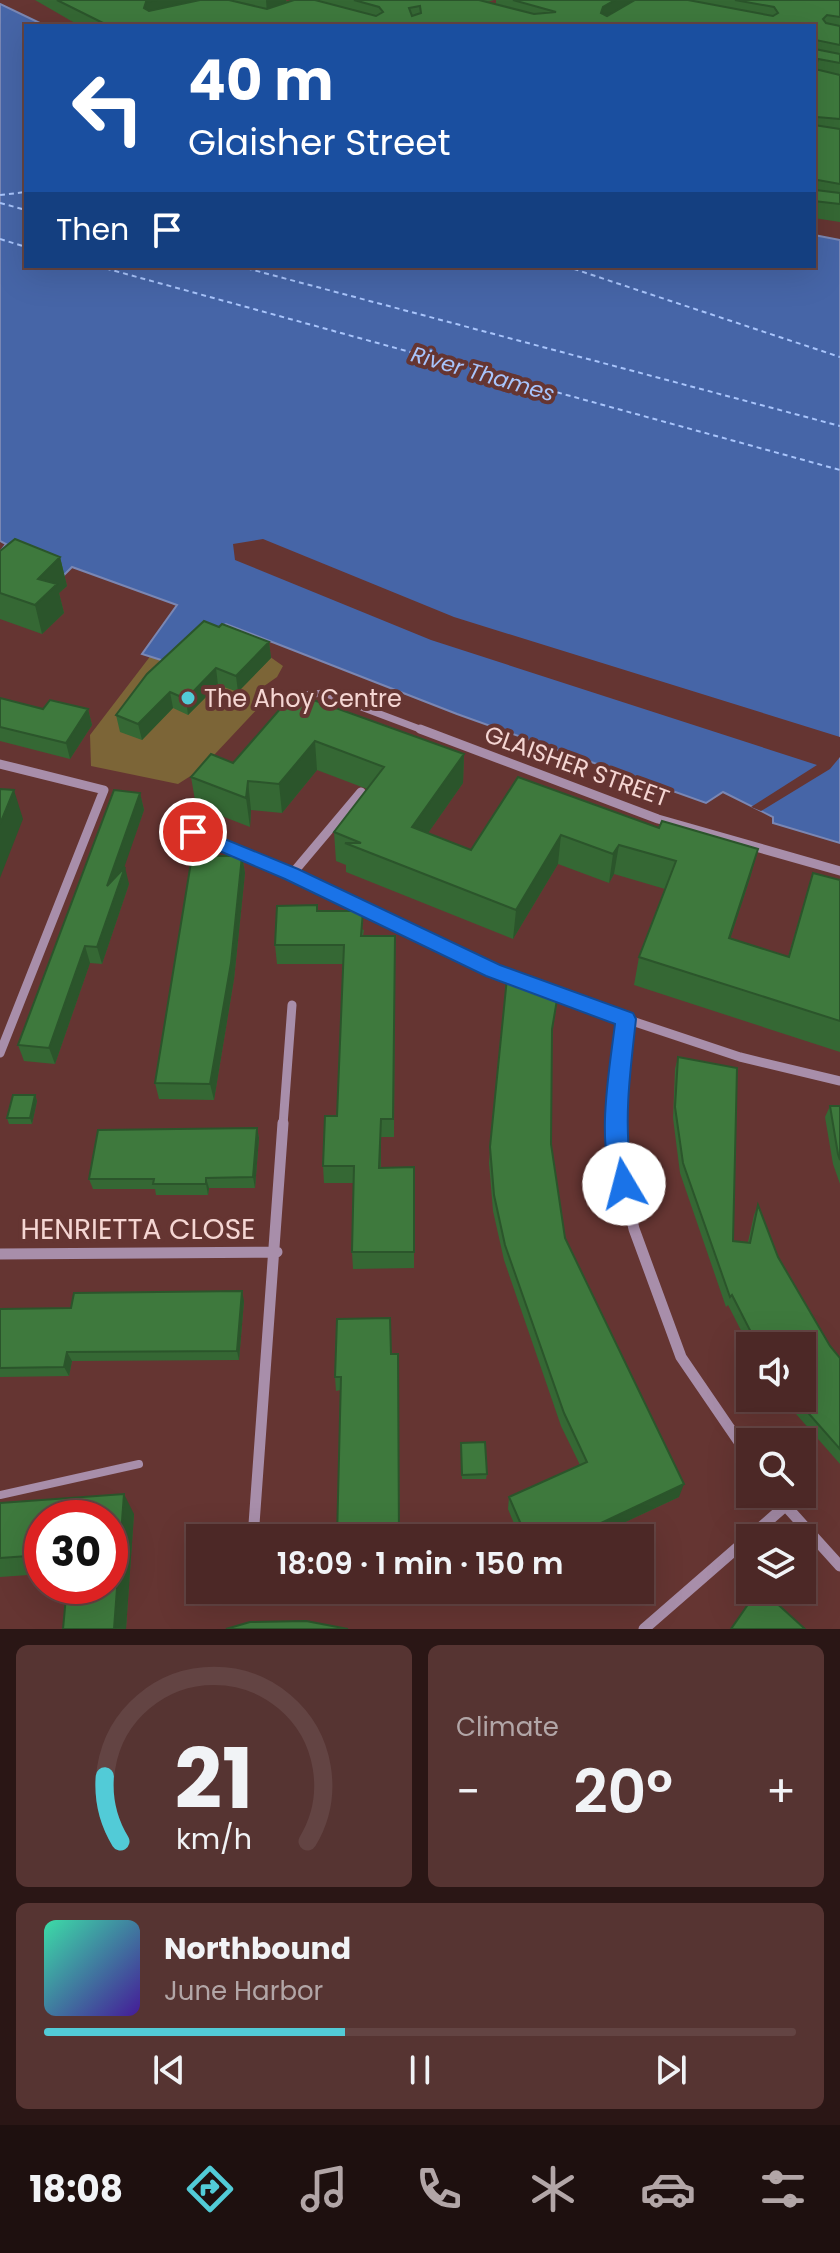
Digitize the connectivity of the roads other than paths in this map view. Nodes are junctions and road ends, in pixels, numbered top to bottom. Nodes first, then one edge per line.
1 (302, 695) edge
2 (0, 764) edge
3 (361, 792) edge
4 (193, 832) dead end
5 (840, 871) edge
6 (292, 874) junction
7 (292, 1005) dead end
8 (625, 1019) junction
9 (0, 1053) edge
10 (840, 1081) edge
11 (277, 1252) junction
12 (0, 1254) edge
13 (736, 1438) edge
14 (139, 1464) dead end
15 (0, 1495) edge
16 (783, 1508) edge
17 (785, 1508) edge
18 (254, 1524) edge
19 (840, 1566) edge
20 (644, 1629) edge

1 - 5 street, GLAISHER STREET
2 - 9 street
3 - 6 street
4 - 6 street
6 - 8 street
7 - 11 street, HENRIETTA CLOSE
8 - 10 street
8 - 13 street
11 - 12 street, HENRIETTA CLOSE
11 - 18 street, HENRIETTA CLOSE
14 - 15 lane
16 - 20 street
17 - 19 street

